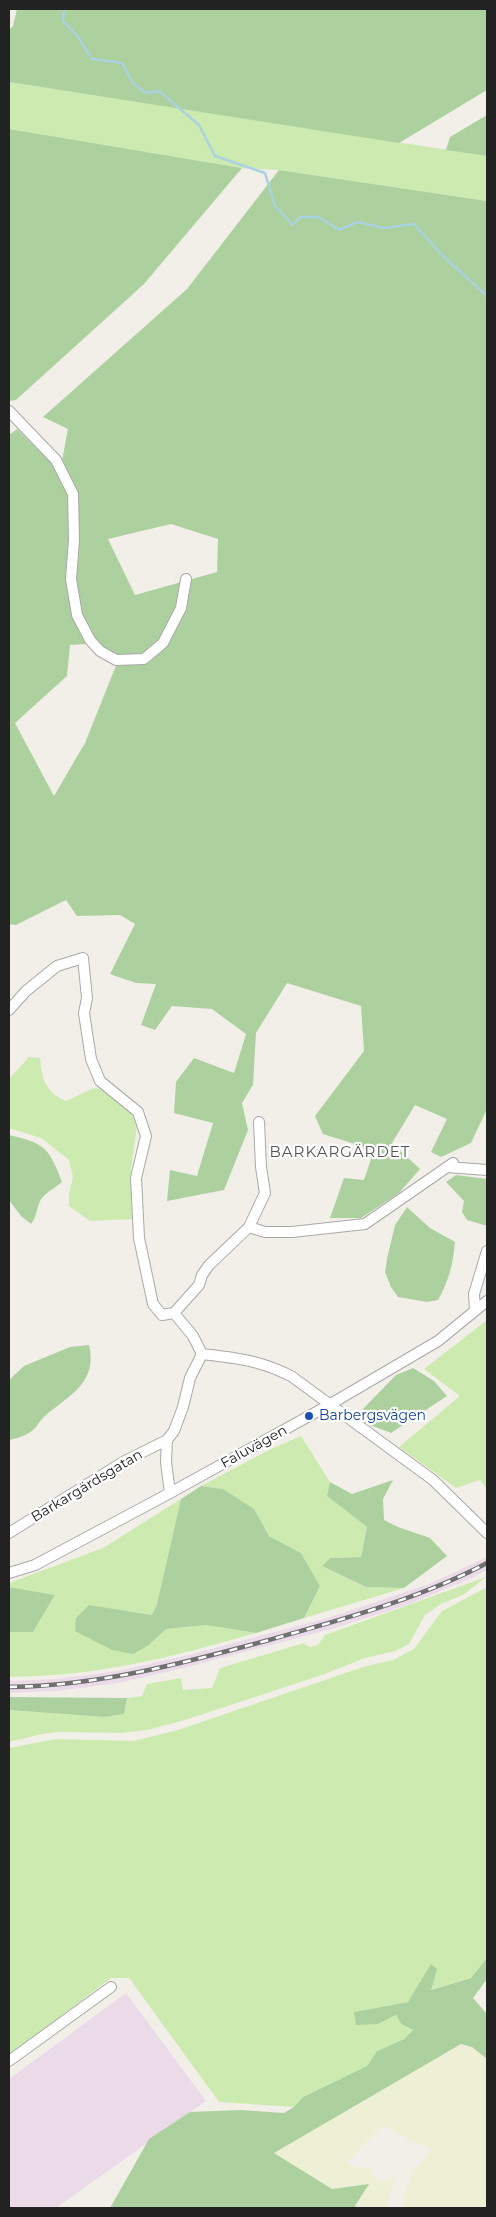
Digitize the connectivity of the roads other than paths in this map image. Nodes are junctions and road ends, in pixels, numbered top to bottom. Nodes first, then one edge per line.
1 (9, 411) edge
2 (186, 579) dead end
3 (9, 1010) edge
4 (259, 1122) dead end
5 (487, 1170) edge
6 (249, 1227) junction
7 (487, 1251) edge
8 (487, 1301) edge
9 (174, 1312) junction
10 (475, 1312) junction
11 (202, 1354) junction
12 (329, 1405) junction
13 (167, 1440) junction
14 (170, 1493) junction
15 (9, 1533) edge
16 (487, 1533) edge
17 (9, 1573) edge
18 (110, 1987) dead end
19 (9, 2062) edge

1 - 2 street
3 - 9 street
4 - 6 street
5 - 6 street
6 - 9 street
7 - 10 street
8 - 10 street, Faluvägen
9 - 11 street
10 - 12 street, Faluvägen
11 - 12 street
11 - 13 street, Barkargärdsgatan
12 - 14 street, Faluvägen
12 - 16 street
13 - 14 street, Barkargärdsgatan
13 - 15 street, Barkargärdsgatan
14 - 17 street, Faluvägen
18 - 19 street

